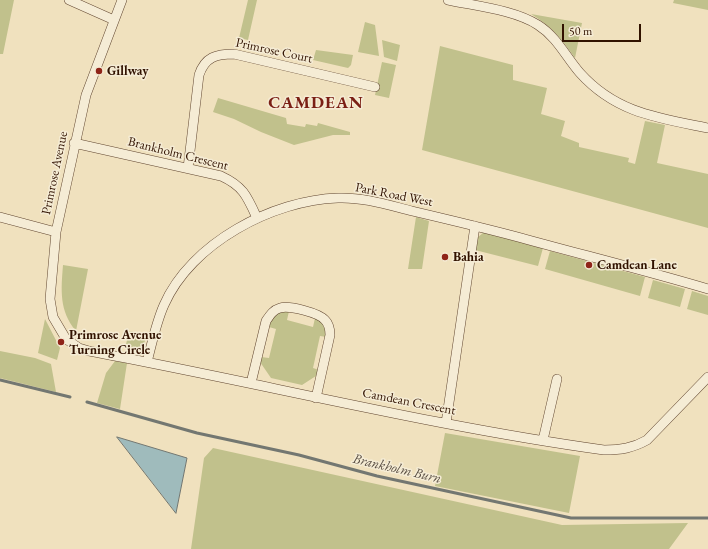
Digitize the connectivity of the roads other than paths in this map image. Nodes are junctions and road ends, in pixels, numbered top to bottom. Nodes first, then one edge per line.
1 (69, 0) edge
2 (122, 0) edge
3 (448, 0) edge
4 (458, 1) edge
5 (114, 20) junction
6 (375, 87) dead end
7 (708, 128) edge
8 (74, 143) junction
9 (188, 168) junction
10 (0, 217) edge
11 (257, 218) junction
12 (475, 226) junction
13 (56, 232) junction
14 (708, 289) edge
15 (79, 348) joint
16 (147, 362) junction
17 (708, 376) edge
18 (557, 379) dead end
19 (251, 383) junction
20 (316, 398) junction
21 (446, 423) junction
22 (543, 440) junction

1 - 5 street
2 - 5 street, Primrose Avenue
3 - 4 street
4 - 7 street
5 - 8 street, Primrose Avenue
6 - 9 street, Primrose Court
8 - 9 street, Brankholm Crescent
8 - 13 street, Primrose Avenue
9 - 11 street, Brankholm Crescent
10 - 13 street
11 - 12 street, Park Road West
11 - 16 street, Park Road West
12 - 14 street, Park Road West
12 - 21 street
13 - 15 street, Primrose Avenue
15 - 16 street, Camdean Crescent
16 - 19 street, Camdean Crescent
17 - 22 street, Camdean Crescent
18 - 22 street
19 - 20 street, Camdean Crescent
19 - 20 street
20 - 21 street, Camdean Crescent
21 - 22 street, Camdean Crescent

